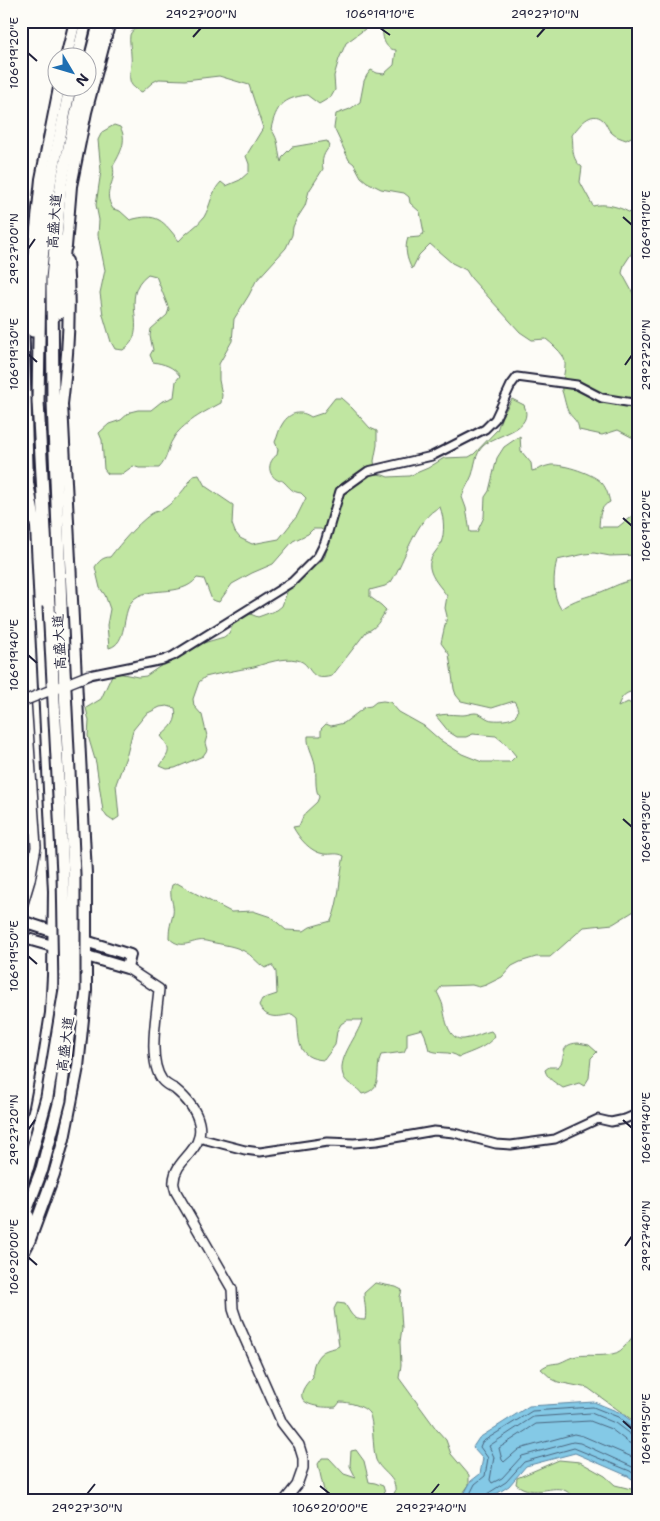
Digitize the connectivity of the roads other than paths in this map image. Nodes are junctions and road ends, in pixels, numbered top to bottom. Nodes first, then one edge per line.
1 (75, 21) edge
2 (86, 21) edge
3 (100, 21) edge
4 (110, 21) edge
5 (68, 48) edge
6 (79, 48) edge
7 (93, 48) edge
8 (57, 98) edge
9 (68, 98) edge
10 (80, 98) edge
11 (65, 240) junction
12 (32, 268) junction
13 (38, 401) junction
14 (53, 402) junction
15 (639, 404) edge
16 (55, 607) junction
17 (89, 675) joint
18 (24, 700) edge
19 (21, 910) edge
20 (21, 921) edge
21 (52, 931) junction
22 (21, 937) edge
23 (86, 941) junction
24 (52, 946) junction
25 (86, 956) junction
26 (127, 968) junction
27 (639, 1113) edge
28 (199, 1138) junction
29 (25, 1163) edge
30 (21, 1184) edge
31 (35, 1188) junction
32 (21, 1224) edge
33 (21, 1239) edge
34 (21, 1257) edge
35 (285, 1500) edge

1 - 5 main road
2 - 6 highway
3 - 7 highway
4 - 11 main road, 高盛大道
8 - 12 main road, 高盛大道
9 - 13 highway, 高盛大道
10 - 14 highway, 高盛大道
11 - 14 highway
11 - 23 main road, 高盛大道
12 - 13 highway
12 - 21 main road, 高盛大道
13 - 16 highway, 高盛大道
14 - 16 highway, 高盛大道
15 - 17 street
16 - 29 highway, 高盛大道, bridge
16 - 31 highway, 高盛大道, bridge
17 - 18 street, bridge
18 - 19 street
20 - 21 main road
21 - 23 main road
21 - 24 main road, 高盛大道
22 - 24 main road
23 - 25 main road, 高盛大道
23 - 26 main road
24 - 25 main road
24 - 29 main road, 高盛大道
25 - 26 main road
25 - 34 main road, 高盛大道
26 - 28 street
27 - 28 street
28 - 35 street
29 - 30 highway, 高盛大道
31 - 32 highway, 高盛大道
31 - 33 highway

